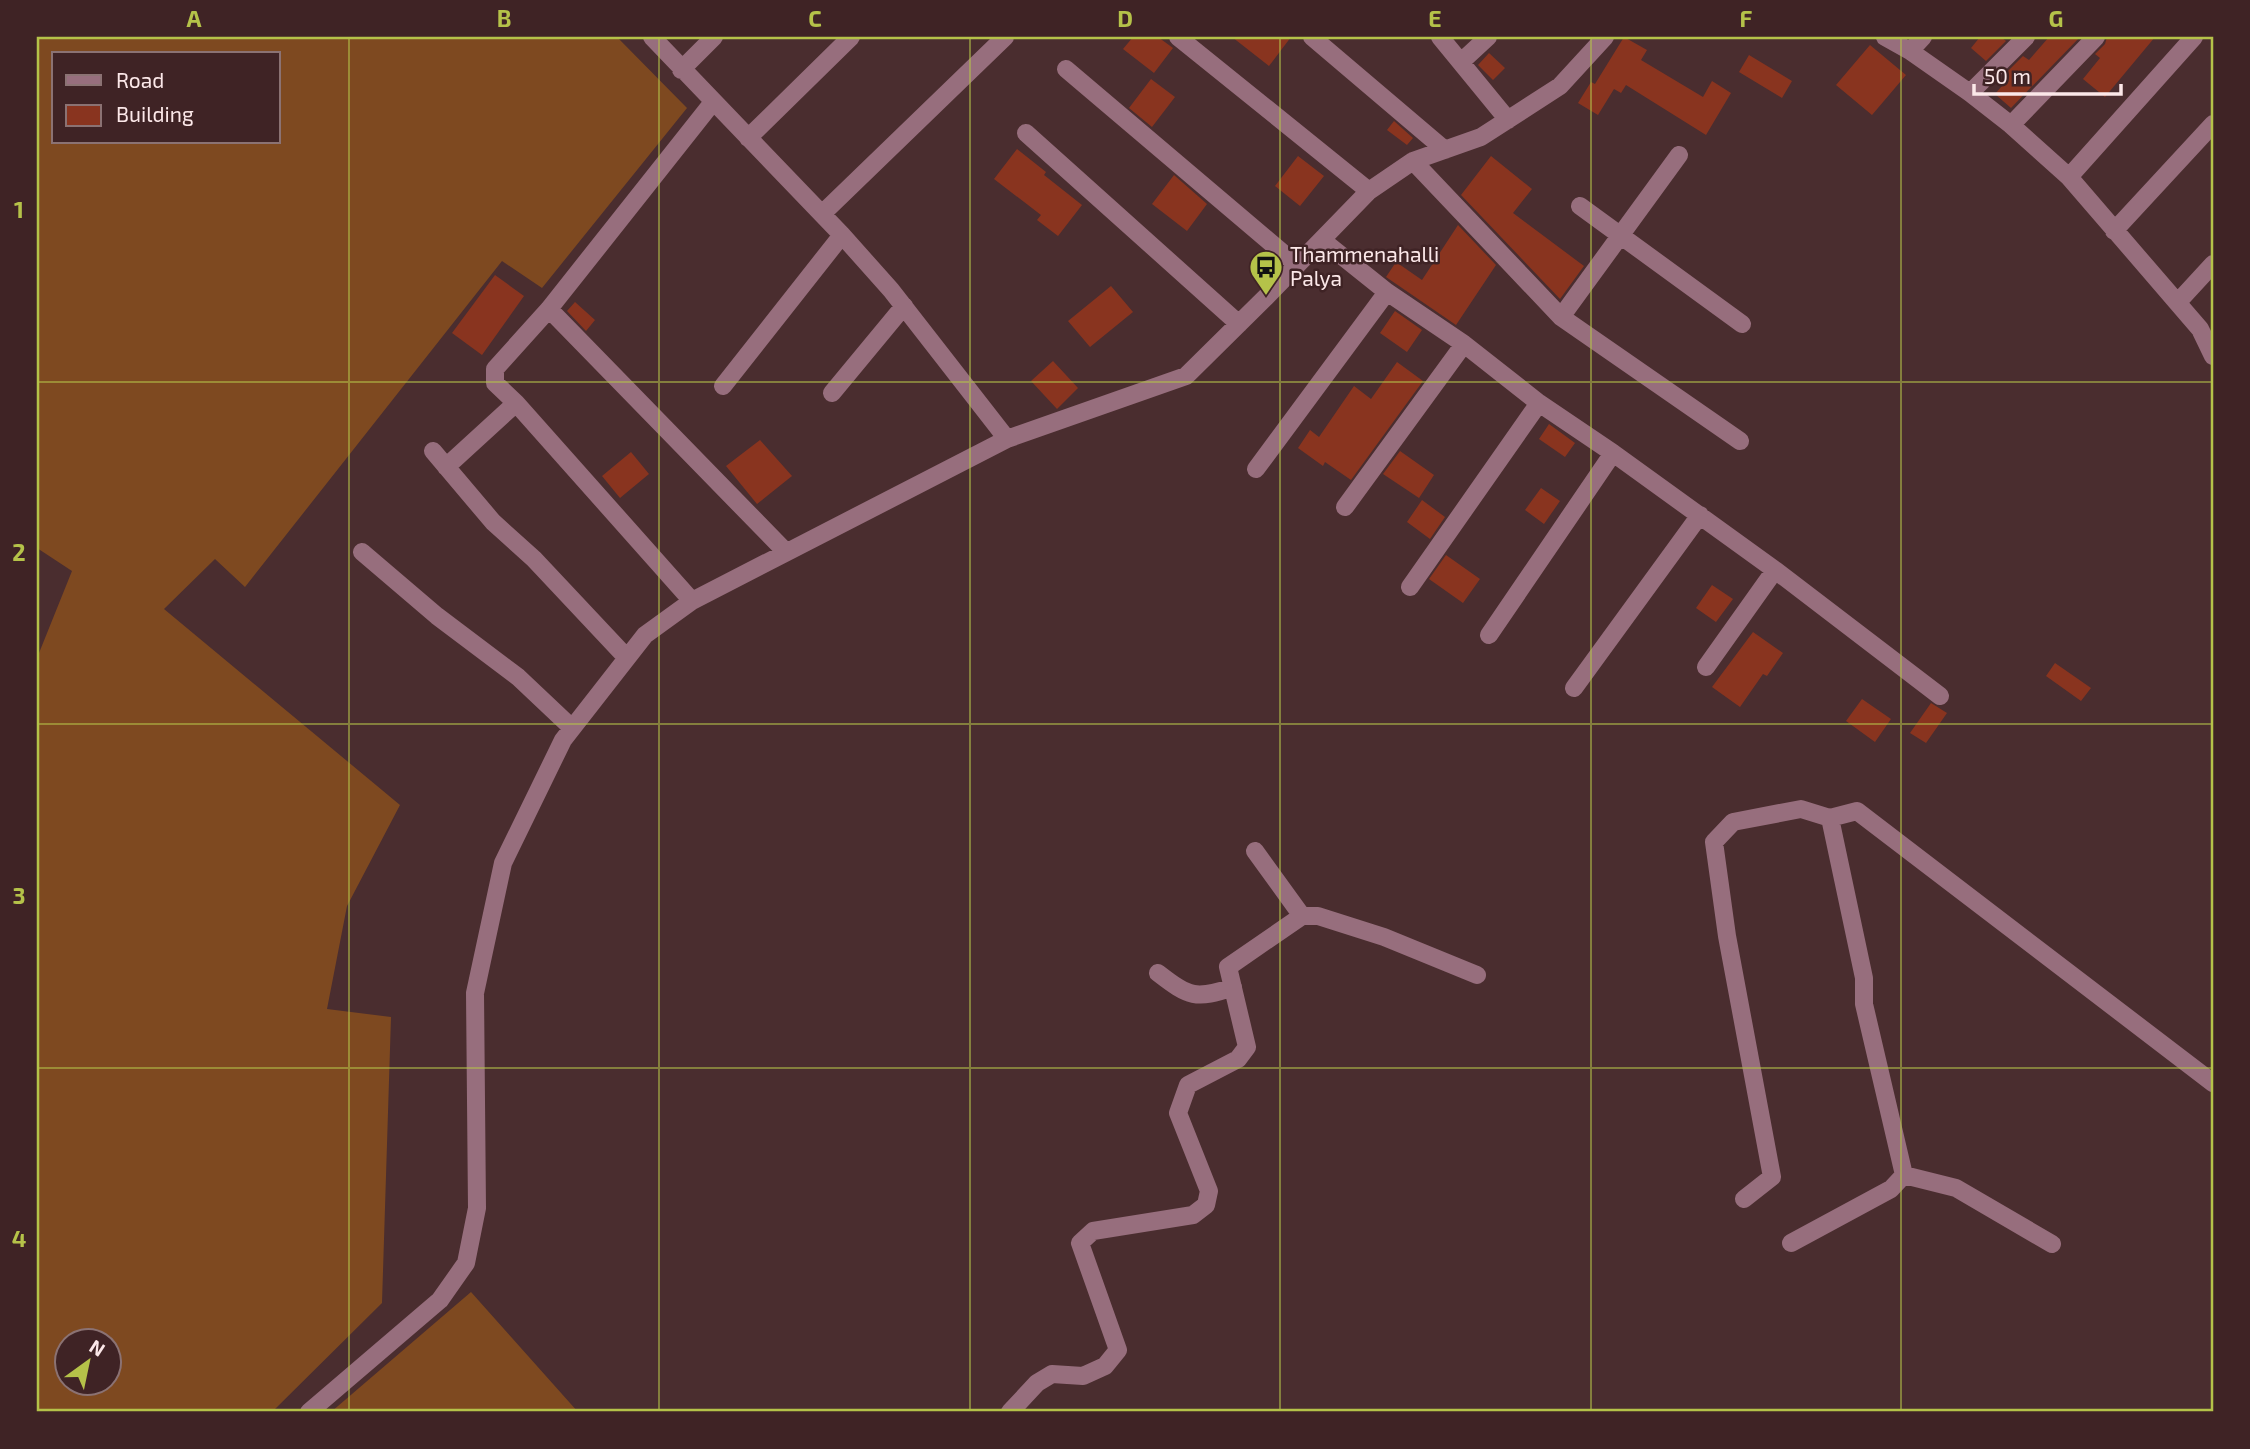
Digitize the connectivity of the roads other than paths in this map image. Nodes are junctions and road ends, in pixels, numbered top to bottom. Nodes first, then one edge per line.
1 (652, 37) edge
2 (714, 37) edge
3 (851, 37) edge
4 (1005, 37) edge
5 (1178, 37) edge
6 (1312, 37) edge
7 (1440, 37) edge
8 (1488, 37) edge
9 (1605, 37) edge
10 (1885, 37) edge
11 (1923, 37) edge
12 (2026, 37) edge
13 (2096, 37) edge
14 (2194, 37) edge
15 (1910, 51) junction
16 (1461, 62) junction
17 (681, 69) junction
18 (1066, 69) dead end
19 (1970, 93) junction
20 (713, 102) junction
21 (1508, 120) junction
22 (2213, 124) edge
23 (2011, 125) junction
24 (1026, 133) dead end
25 (748, 138) junction
26 (1445, 150) junction
27 (1679, 155) dead end
28 (1413, 161) junction
29 (2069, 177) junction
30 (1369, 191) junction
31 (1580, 206) dead end
32 (823, 213) junction
33 (2114, 231) junction
34 (842, 235) junction
35 (1620, 236) junction
36 (1322, 240) junction
37 (2213, 264) edge
38 (1297, 265) junction
39 (1387, 292) junction
40 (2178, 302) junction
41 (904, 306) junction
42 (549, 309) junction
43 (1561, 317) junction
44 (1239, 324) junction
45 (1742, 324) dead end
46 (1464, 344) junction
47 (2213, 356) edge
48 (723, 386) dead end
49 (832, 393) dead end
50 (516, 403) junction
51 (1539, 403) junction
52 (1007, 439) junction
53 (1740, 441) dead end
54 (433, 451) dead end
55 (1613, 453) junction
56 (446, 467) junction
57 (1256, 469) dead end
58 (1345, 507) dead end
59 (1700, 515) junction
60 (362, 552) dead end
61 (786, 552) junction
62 (1775, 570) junction
63 (1410, 587) dead end
64 (692, 601) junction
65 (1489, 635) dead end
66 (627, 658) junction
67 (1706, 667) dead end
68 (1574, 688) dead end
69 (1940, 696) dead end
70 (572, 728) junction
71 (1830, 818) junction
72 (1255, 850) dead end
73 (1302, 916) junction
74 (1158, 973) dead end
75 (1477, 975) dead end
76 (1233, 987) junction
77 (2213, 1083) edge
78 (1904, 1175) junction
79 (1744, 1199) dead end
80 (1791, 1243) dead end
81 (2052, 1244) dead end
82 (309, 1412) edge
83 (1010, 1412) edge

1 - 17 street
2 - 17 street
3 - 25 street
4 - 32 street
5 - 30 street
6 - 26 street
7 - 16 street
8 - 16 street
9 - 21 street
10 - 15 street
11 - 15 street
12 - 19 street
13 - 23 street
14 - 29 street
15 - 19 street
16 - 21 street
17 - 20 street
18 - 38 street
19 - 23 street
20 - 25 street
20 - 42 street
21 - 26 street
22 - 33 street
23 - 29 street
24 - 44 street
25 - 32 street
26 - 28 street
27 - 35 street
28 - 30 street
28 - 43 street
29 - 33 street
30 - 36 street
31 - 35 street
32 - 34 street
33 - 40 street
34 - 41 street
34 - 48 street
35 - 43 street
35 - 45 street
36 - 38 street
36 - 39 street
37 - 40 street
38 - 44 street
39 - 46 street
39 - 57 street
40 - 47 street
41 - 49 street
41 - 52 street
42 - 50 street
42 - 61 street
43 - 53 street
44 - 52 street
46 - 51 street
46 - 58 street
50 - 56 street
50 - 64 street
51 - 55 street
51 - 63 street
52 - 61 street
54 - 56 street
55 - 59 street
55 - 65 street
56 - 66 street
59 - 62 street
59 - 68 street
60 - 70 street
61 - 64 street
62 - 67 street
62 - 69 street
64 - 66 street
66 - 70 street
70 - 82 street
71 - 77 street
71 - 78 street
71 - 79 street
72 - 73 street
73 - 75 street
73 - 76 street
74 - 76 street
76 - 83 street
78 - 80 street
78 - 81 street

